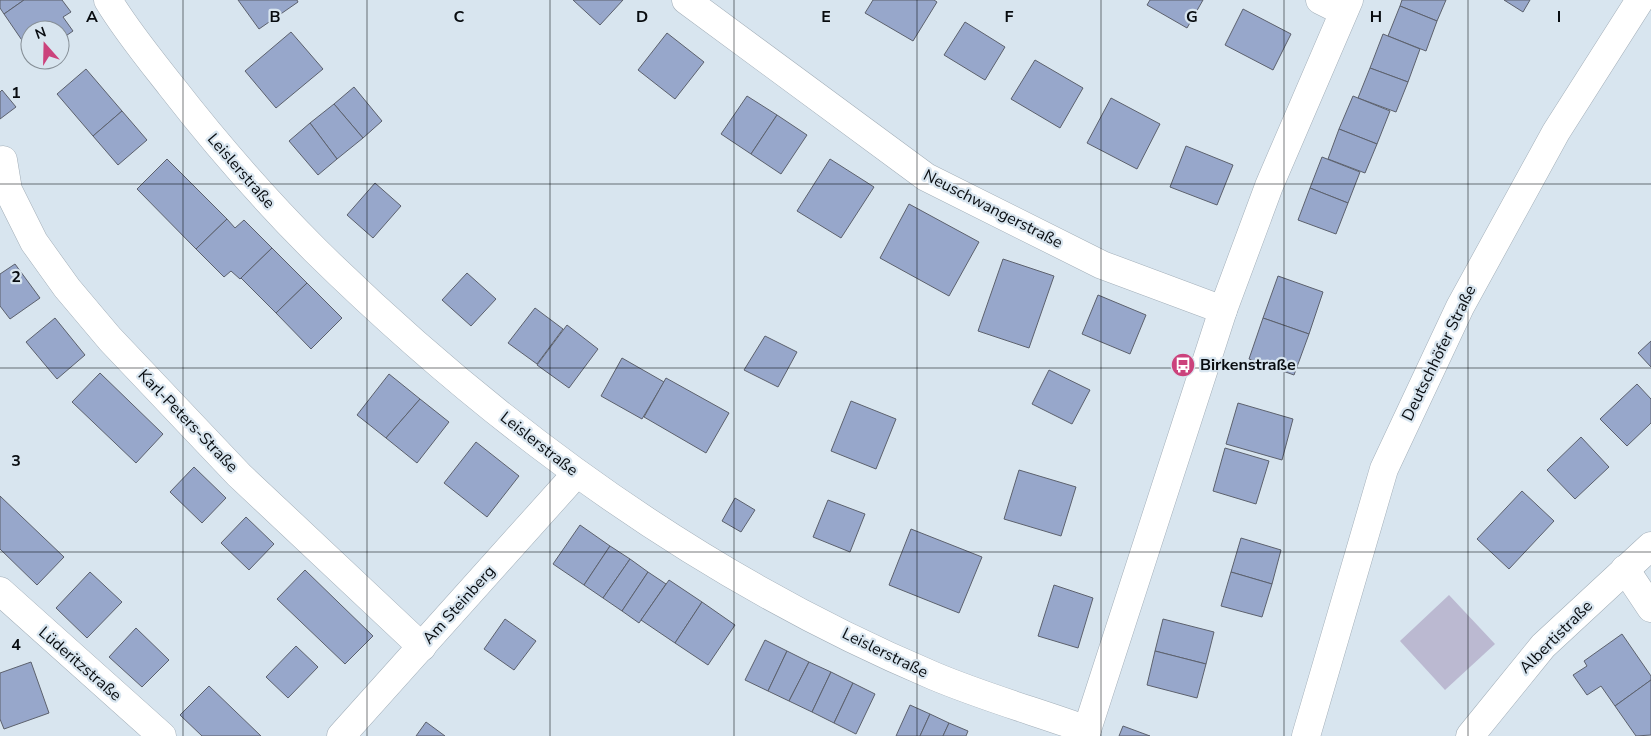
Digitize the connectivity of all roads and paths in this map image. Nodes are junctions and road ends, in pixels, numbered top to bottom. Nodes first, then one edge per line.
1 (108, 0) edge
2 (686, 0) edge
3 (1640, 0) edge
4 (1337, 4) edge
5 (3, 160) dead end
6 (1223, 310) junction
7 (576, 474) junction
8 (1651, 546) edge
9 (1625, 569) junction
10 (0, 591) edge
11 (1651, 608) edge
12 (422, 647) junction
13 (1086, 733) edge
14 (162, 736) edge
15 (341, 736) edge
16 (1306, 736) edge
17 (1470, 736) edge

1 - 7 street, Leislerstraße
2 - 6 street, Neuschwangerstraße
3 - 16 street, Deutschhöfer Straße
4 - 6 street
5 - 12 street, Karl-Peters-Straße
6 - 13 street
7 - 12 street, Am Steinberg
7 - 13 street, Leislerstraße
8 - 9 street, Albertistraße
9 - 11 street
9 - 17 street, Albertistraße
10 - 14 street, Lüderitzstraße
12 - 15 street, Am Steinberg

